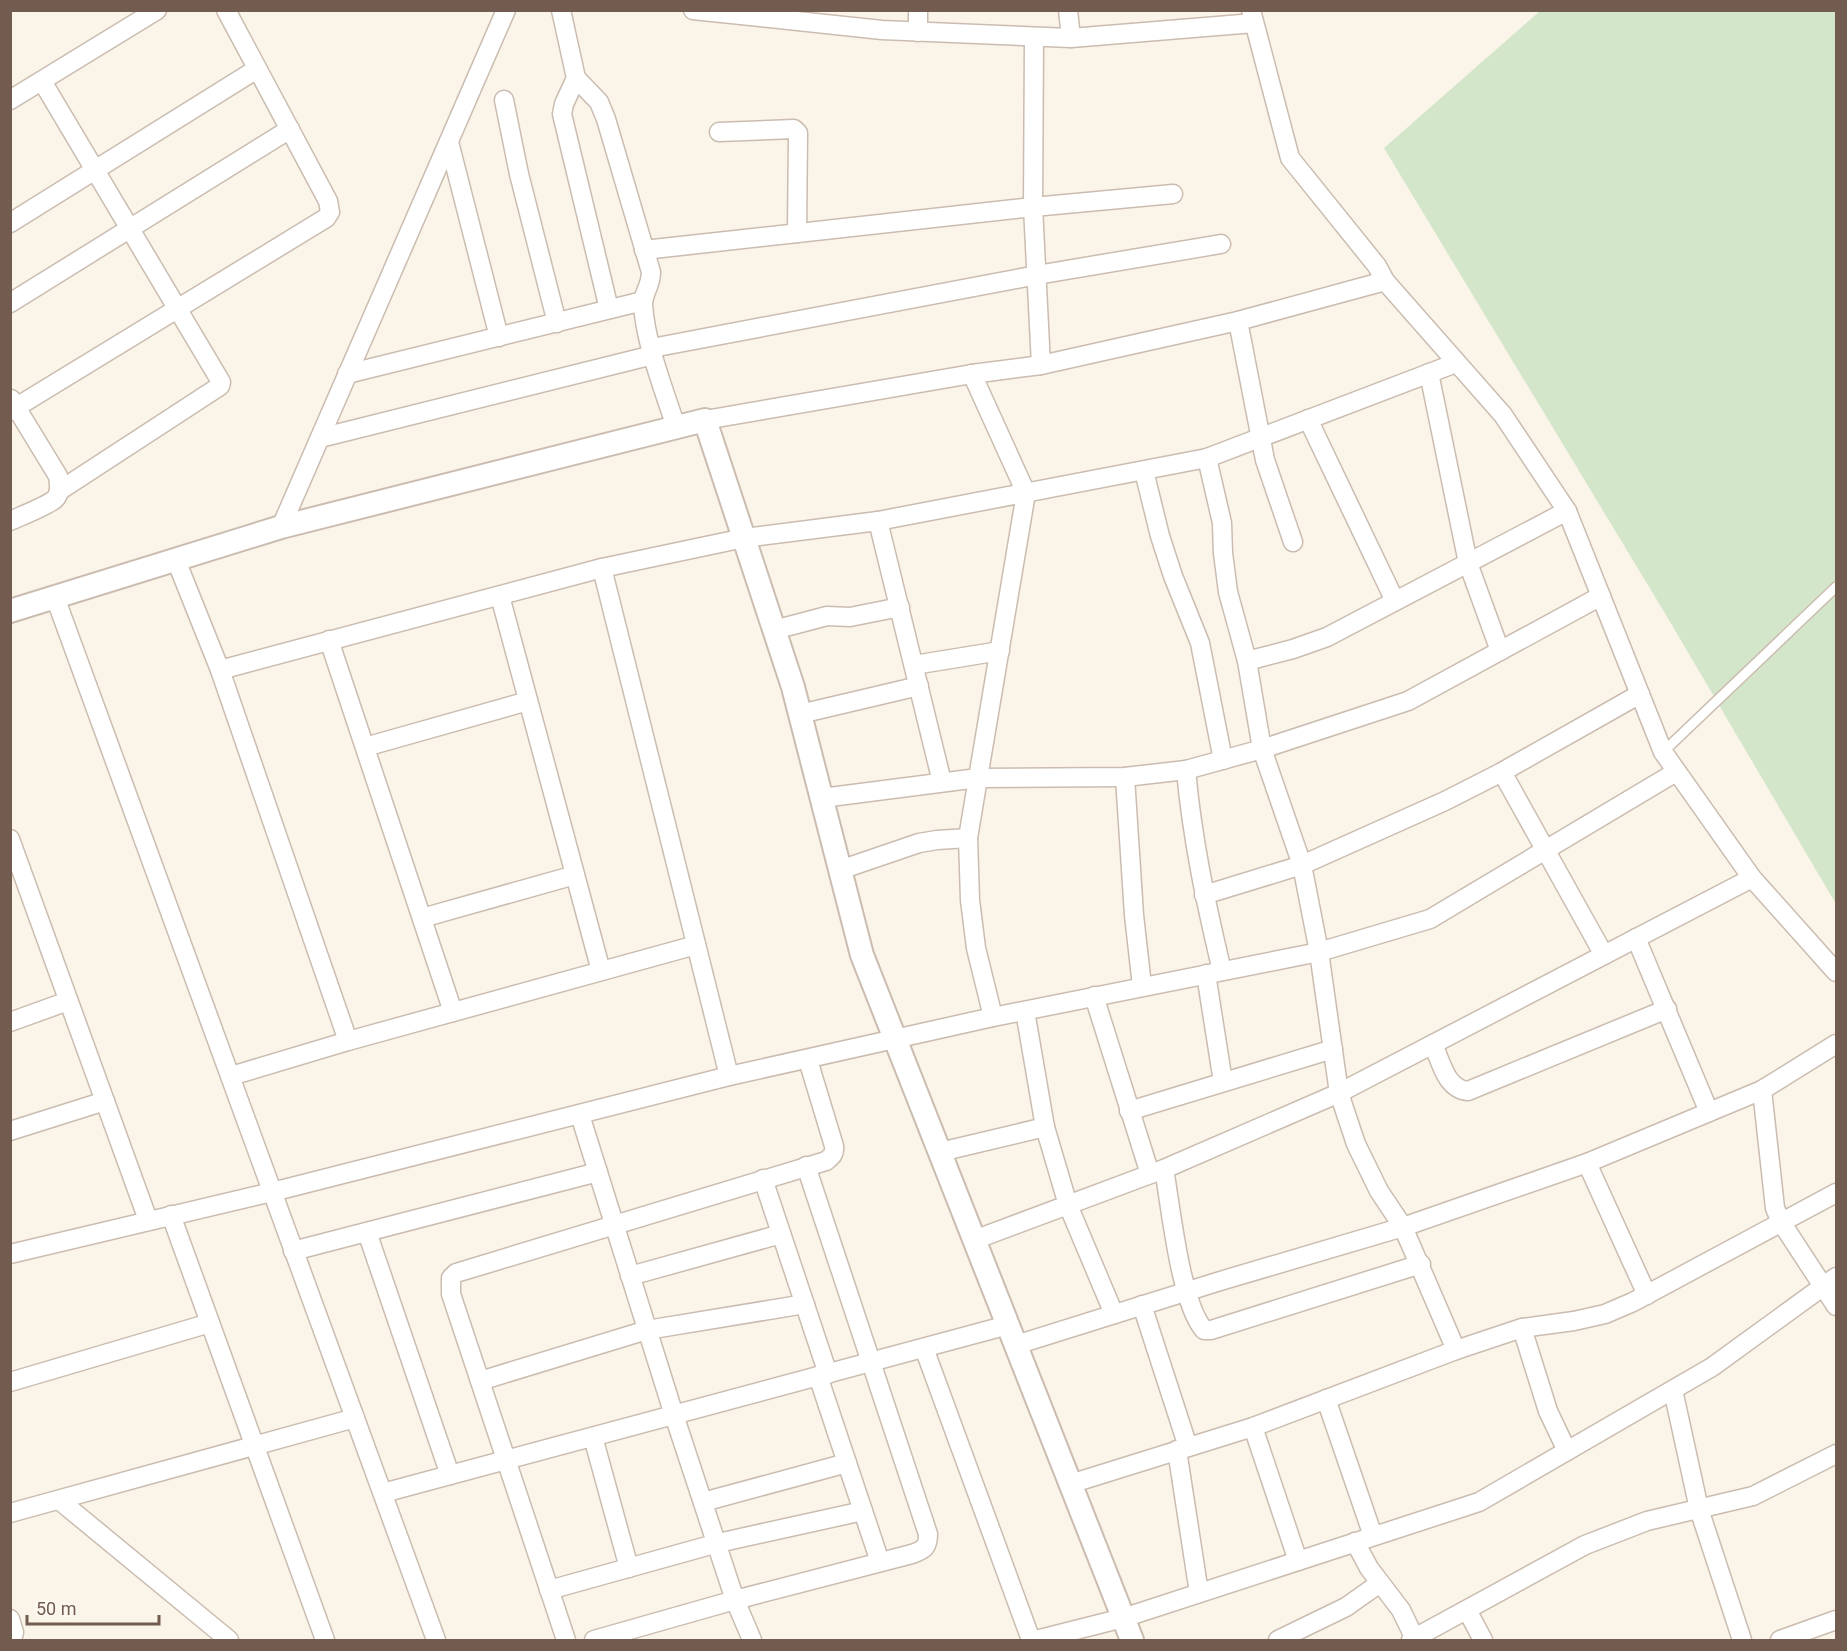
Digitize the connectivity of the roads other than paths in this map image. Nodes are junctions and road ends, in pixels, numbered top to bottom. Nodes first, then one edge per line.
1 (157, 10) edge
2 (226, 10) edge
3 (506, 10) edge
4 (561, 10) edge
5 (693, 10) edge
6 (918, 10) edge
7 (1068, 10) edge
8 (1253, 17) edge
9 (918, 32) junction
10 (1034, 37) junction
11 (1071, 38) junction
12 (257, 69) junction
13 (576, 78) junction
14 (42, 81) junction
15 (10, 99) edge
16 (504, 100) dead end
17 (290, 129) junction
18 (719, 132) dead end
19 (449, 142) junction
20 (95, 170) junction
21 (1173, 194) dead end
22 (1033, 207) junction
23 (10, 223) edge
24 (131, 228) junction
25 (797, 233) junction
26 (1221, 244) dead end
27 (644, 250) junction
28 (1037, 274) junction
29 (1385, 281) junction
30 (643, 301) junction
31 (10, 303) edge
32 (178, 307) junction
33 (609, 309) junction
34 (1238, 321) junction
35 (557, 323) junction
36 (499, 337) junction
37 (652, 352) junction
38 (1456, 363) junction
39 (1041, 365) junction
40 (1429, 373) junction
41 (347, 374) junction
42 (972, 374) junction
43 (13, 405) edge
44 (1308, 419) junction
45 (705, 420) junction
46 (676, 427) junction
47 (1262, 437) junction
48 (320, 438) junction
49 (1207, 458) junction
50 (1144, 471) junction
51 (59, 491) junction
52 (1026, 493) junction
53 (1567, 511) junction
54 (10, 521) edge
55 (878, 521) junction
56 (281, 527) junction
57 (744, 538) junction
58 (1293, 542) dead end
59 (176, 560) junction
60 (1468, 563) junction
61 (602, 568) junction
62 (1836, 587) edge
63 (500, 596) junction
64 (1600, 596) junction
65 (55, 597) junction
66 (1395, 601) junction
67 (900, 608) junction
68 (10, 611) edge
69 (774, 630) junction
70 (329, 640) junction
71 (1000, 651) junction
72 (1500, 651) junction
73 (1247, 661) junction
74 (914, 665) junction
75 (220, 670) junction
76 (919, 686) junction
77 (1640, 694) junction
78 (528, 701) junction
79 (800, 714) junction
80 (365, 747) junction
81 (1262, 749) junction
82 (1663, 752) junction
83 (1222, 760) junction
84 (1186, 770) junction
85 (1502, 772) junction
86 (1676, 772) junction
87 (1125, 777) junction
88 (978, 778) junction
89 (942, 782) junction
90 (822, 798) junction
91 (968, 838) junction
92 (10, 839) edge
93 (1546, 850) junction
94 (1302, 865) junction
95 (840, 870) junction
96 (575, 876) junction
97 (1752, 878) junction
98 (1204, 895) junction
99 (422, 918) junction
100 (1636, 938) junction
101 (696, 945) junction
102 (1319, 952) junction
103 (1604, 955) junction
104 (601, 971) junction
105 (1214, 972) junction
106 (1836, 972) edge
107 (1142, 986) junction
108 (1094, 996) junction
109 (68, 1001) junction
110 (1667, 1010) junction
111 (1025, 1011) junction
112 (453, 1012) junction
113 (993, 1017) junction
114 (10, 1022) edge
115 (895, 1040) junction
116 (348, 1041) junction
117 (1433, 1044) junction
118 (1836, 1044) edge
119 (1333, 1049) junction
120 (808, 1060) junction
121 (231, 1076) junction
122 (729, 1076) junction
123 (1223, 1082) junction
124 (1762, 1090) junction
125 (1339, 1094) junction
126 (105, 1101) junction
127 (1129, 1111) junction
128 (1708, 1112) junction
129 (580, 1115) junction
130 (1045, 1127) junction
131 (10, 1131) edge
132 (940, 1152) junction
133 (1587, 1163) junction
134 (806, 1166) junction
135 (598, 1172) junction
136 (1157, 1172) junction
137 (763, 1179) junction
138 (272, 1192) junction
139 (1836, 1192) edge
140 (1068, 1205) junction
141 (171, 1215) junction
142 (148, 1220) junction
143 (1781, 1222) junction
144 (614, 1225) junction
145 (1403, 1227) junction
146 (368, 1232) junction
147 (781, 1234) junction
148 (974, 1240) junction
149 (294, 1251) junction
150 (10, 1254) edge
151 (1420, 1264) junction
152 (630, 1276) junction
153 (1830, 1282) edge
154 (1186, 1292) junction
155 (1647, 1295) junction
156 (804, 1304) junction
157 (1142, 1305) junction
158 (1836, 1306) edge
159 (1114, 1314) junction
160 (210, 1323) junction
161 (1522, 1328) junction
162 (647, 1330) junction
163 (1012, 1335) junction
164 (924, 1348) junction
165 (1456, 1350) junction
166 (871, 1362) junction
167 (823, 1375) junction
168 (480, 1381) junction
169 (10, 1382) edge
170 (1673, 1390) junction
171 (1326, 1400) junction
172 (674, 1415) junction
173 (356, 1418) junction
174 (1253, 1427) junction
175 (593, 1437) junction
176 (255, 1448) junction
177 (1183, 1449) junction
178 (1567, 1451) junction
179 (1836, 1454) edge
180 (506, 1460) junction
181 (847, 1463) junction
182 (1811, 1467) junction
183 (1836, 1468) edge
184 (450, 1475) junction
185 (1070, 1484) junction
186 (383, 1493) junction
187 (59, 1500) junction
188 (704, 1502) junction
189 (1699, 1509) junction
190 (863, 1511) junction
191 (10, 1513) edge
192 (1373, 1536) junction
193 (1355, 1542) junction
194 (718, 1543) junction
195 (1298, 1561) junction
196 (880, 1562) junction
197 (629, 1568) junction
198 (1380, 1583) junction
199 (549, 1590) junction
200 (1199, 1593) junction
201 (735, 1600) junction
202 (1467, 1610) junction
203 (1123, 1618) junction
204 (1836, 1620) edge
205 (1737, 1639) edge
206 (1413, 1640) edge
207 (230, 1641) edge
208 (325, 1641) edge
209 (436, 1641) edge
210 (566, 1641) edge
211 (594, 1641) edge
212 (752, 1641) edge
213 (1031, 1641) edge
214 (1036, 1641) edge
215 (1132, 1641) edge
216 (1278, 1641) edge
217 (1483, 1641) edge
218 (1780, 1641) edge

1 - 14 street
2 - 12 street
3 - 19 street
4 - 13 street
5 - 9 street
6 - 9 street
7 - 11 street
8 - 11 street
8 - 29 street
9 - 10 street
10 - 11 street
10 - 22 street
12 - 17 street
12 - 20 street
13 - 27 street
13 - 33 street
14 - 15 street
14 - 20 street
16 - 35 street
17 - 24 street
17 - 32 street
18 - 25 street
19 - 36 street
19 - 41 street
20 - 23 street
20 - 24 street
21 - 22 street
22 - 25 street
22 - 28 street
24 - 31 street
24 - 32 street
25 - 27 street
26 - 28 street
27 - 30 street
28 - 37 street
28 - 39 street
29 - 34 street
29 - 38 street
30 - 33 street
30 - 37 street
32 - 43 street
32 - 51 street
33 - 35 street
34 - 39 street
34 - 47 street
35 - 36 street
36 - 41 street
37 - 46 street
37 - 48 street
38 - 40 street
38 - 53 street
39 - 42 street
40 - 44 street
40 - 60 street
41 - 48 street
42 - 45 street
42 - 52 street
43 - 51 street
44 - 47 street
44 - 66 street
45 - 46 street
45 - 57 street
46 - 56 street
47 - 49 street
47 - 58 street
48 - 56 street
49 - 50 street
49 - 73 street
50 - 52 street
50 - 83 street
51 - 54 street
52 - 55 street
52 - 71 street
53 - 60 street
53 - 64 street
55 - 57 street
55 - 67 street
56 - 59 street
57 - 61 street
57 - 69 street
59 - 65 street
59 - 75 street
60 - 66 street
60 - 72 street
61 - 63 street
61 - 101 street
62 - 82 lane
63 - 70 street
63 - 78 street
64 - 72 street
64 - 77 street
65 - 68 street
65 - 121 street
66 - 73 street
67 - 69 street
67 - 74 street
69 - 79 street
70 - 75 street
70 - 80 street
71 - 74 street
71 - 88 street
72 - 81 street
73 - 81 street
74 - 76 street
75 - 116 street
76 - 79 street
76 - 89 street
77 - 82 street
77 - 85 street
78 - 80 street
78 - 96 street
79 - 90 street
80 - 99 street
81 - 83 street
81 - 94 street
82 - 86 street
83 - 84 street
84 - 87 street
84 - 98 street
85 - 93 street
85 - 94 street
86 - 93 street
86 - 97 street
87 - 88 street
87 - 107 street
88 - 89 street
88 - 91 street
89 - 90 street
90 - 95 street
91 - 95 street
91 - 113 street
92 - 109 street
93 - 102 street
93 - 103 street
94 - 98 street
94 - 102 street
95 - 115 street
96 - 99 street
96 - 104 street
97 - 100 street
97 - 106 street
98 - 105 street
99 - 112 street
100 - 103 street
100 - 110 street
101 - 104 street
101 - 122 street
102 - 105 street
102 - 119 street
103 - 117 street
104 - 112 street
105 - 107 street
105 - 123 street
107 - 108 street
108 - 111 street
108 - 127 street
109 - 114 street
109 - 126 street
110 - 117 street
110 - 128 street
111 - 113 street
111 - 130 street
112 - 116 street
113 - 115 street
115 - 120 street
115 - 132 street
116 - 121 street
117 - 125 street
118 - 124 street
119 - 123 street
119 - 125 street
120 - 122 street
120 - 134 street
121 - 138 street
122 - 129 street
123 - 127 street
124 - 128 street
124 - 143 street
125 - 136 street
125 - 145 street
126 - 131 street
126 - 142 street
127 - 136 street
128 - 133 street
129 - 135 street
129 - 138 street
130 - 132 street
130 - 140 street
132 - 148 street
133 - 145 street
133 - 155 street
134 - 137 street
134 - 166 street
135 - 144 street
135 - 146 street
136 - 140 street
136 - 154 street
137 - 144 street
137 - 147 street
138 - 141 street
138 - 149 street
139 - 143 street
140 - 148 street
140 - 159 street
141 - 142 street
141 - 160 street
142 - 150 street
143 - 153 street
143 - 155 street
144 - 152 street
144 - 168 street
145 - 151 street
145 - 154 street
146 - 149 street
146 - 184 street
147 - 152 street
147 - 156 street
148 - 163 street
149 - 173 street
151 - 154 street
151 - 165 street
152 - 162 street
153 - 158 street
153 - 170 street
154 - 157 street
155 - 161 street
156 - 162 street
156 - 167 street
157 - 159 street
157 - 177 street
159 - 163 street
160 - 169 street
160 - 176 street
161 - 165 street
161 - 178 street
162 - 168 street
162 - 172 street
163 - 164 street
163 - 185 street
164 - 166 street
164 - 213 street
165 - 171 street
166 - 167 street
166 - 196 street
167 - 172 street
167 - 181 street
168 - 180 street
170 - 178 street
170 - 189 street
171 - 174 street
171 - 192 street
172 - 175 street
172 - 188 street
173 - 176 street
173 - 186 street
174 - 177 street
174 - 195 street
175 - 180 street
175 - 197 street
176 - 187 street
176 - 208 street
177 - 185 street
177 - 200 street
178 - 192 street
179 - 182 street
180 - 184 street
180 - 199 street
181 - 188 street
181 - 190 street
182 - 183 street
182 - 189 street
184 - 186 street
185 - 203 street
186 - 209 street
187 - 191 street
187 - 207 street
188 - 194 street
189 - 202 street
189 - 205 street
190 - 194 street
190 - 196 street
192 - 193 street
193 - 195 street
193 - 198 street
194 - 197 street
194 - 201 street
195 - 200 street
196 - 201 street
197 - 199 street
198 - 206 street
198 - 216 street
199 - 210 street
200 - 203 street
201 - 211 street
201 - 212 street
202 - 206 street
202 - 217 street
203 - 214 street
203 - 215 street
204 - 218 street

